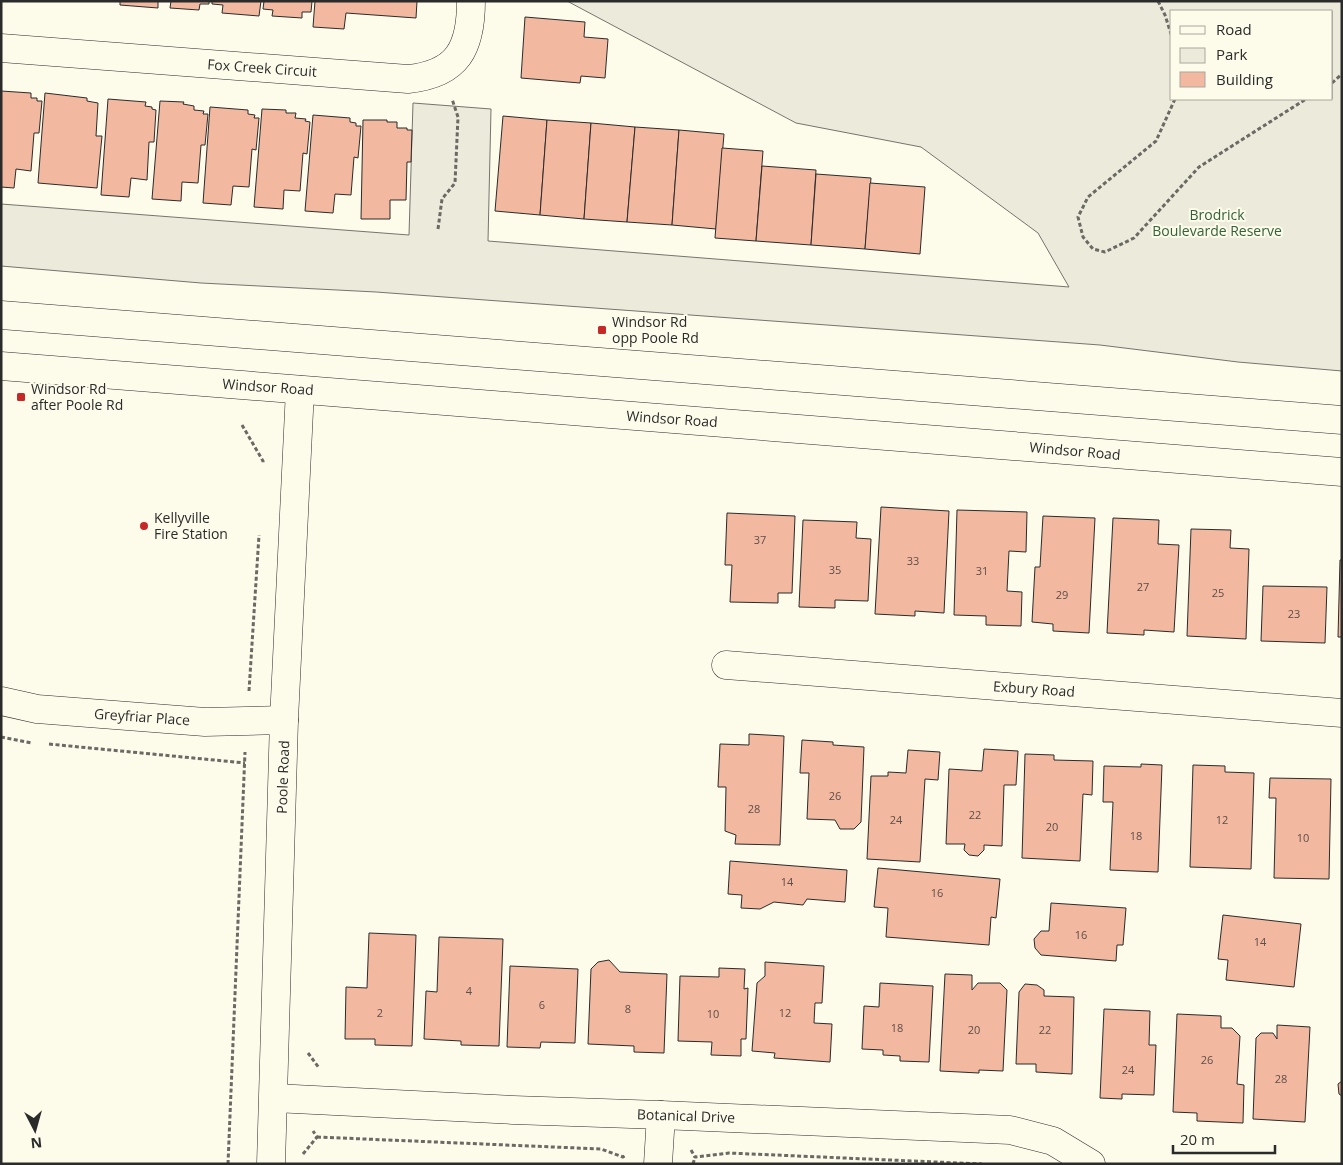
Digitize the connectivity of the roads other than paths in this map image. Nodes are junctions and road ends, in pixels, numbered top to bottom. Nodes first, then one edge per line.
1 (472, 1) edge
2 (1, 48) edge
3 (1, 315) edge
4 (1, 366) edge
5 (300, 390) junction
6 (1342, 420) edge
7 (1342, 472) edge
8 (726, 666) dead end
9 (1, 700) edge
10 (1342, 713) edge
11 (284, 720) junction
12 (274, 1098) junction
13 (661, 1115) junction
14 (271, 1164) edge
15 (658, 1164) edge
16 (1091, 1164) edge

1 - 2 street, Fox Creek Circuit
3 - 6 street
4 - 5 street, Windsor Road
5 - 7 street, Windsor Road
5 - 11 street, Poole Road
8 - 10 street, Exbury Road
9 - 11 street, Greyfriar Place
11 - 12 street, Poole Road
12 - 13 street, Botanical Drive
12 - 14 street, Poole Road
13 - 15 street
13 - 16 street, Botanical Drive

